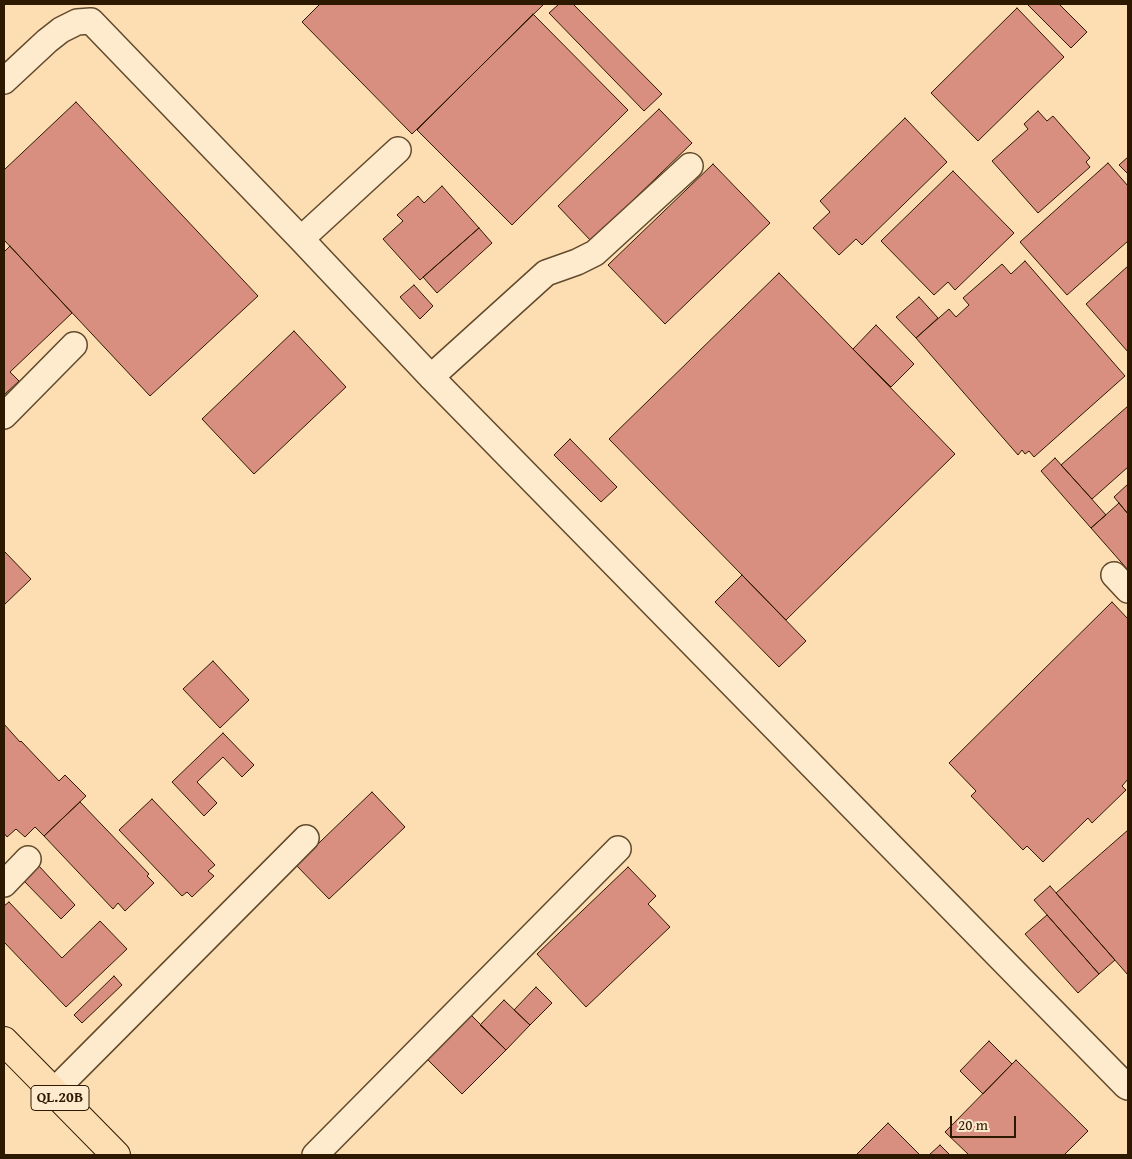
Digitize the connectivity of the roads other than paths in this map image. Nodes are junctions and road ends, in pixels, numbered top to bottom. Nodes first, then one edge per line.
1 (4, 82) edge
2 (398, 150) dead end
3 (690, 166) dead end
4 (301, 239) junction
5 (74, 346) dead end
6 (431, 377) junction
7 (4, 416) edge
8 (306, 838) dead end
9 (618, 849) dead end
10 (28, 860) dead end
11 (4, 884) edge
12 (4, 1041) edge
13 (1128, 1087) edge
14 (53, 1092) junction
15 (116, 1155) edge
16 (315, 1155) edge

1 - 4 lane
2 - 4 lane
3 - 6 lane
4 - 6 lane
5 - 7 lane
6 - 13 lane
8 - 14 lane
9 - 16 lane
10 - 11 lane
12 - 14 main road, QL.20B
14 - 15 main road, QL.20B

